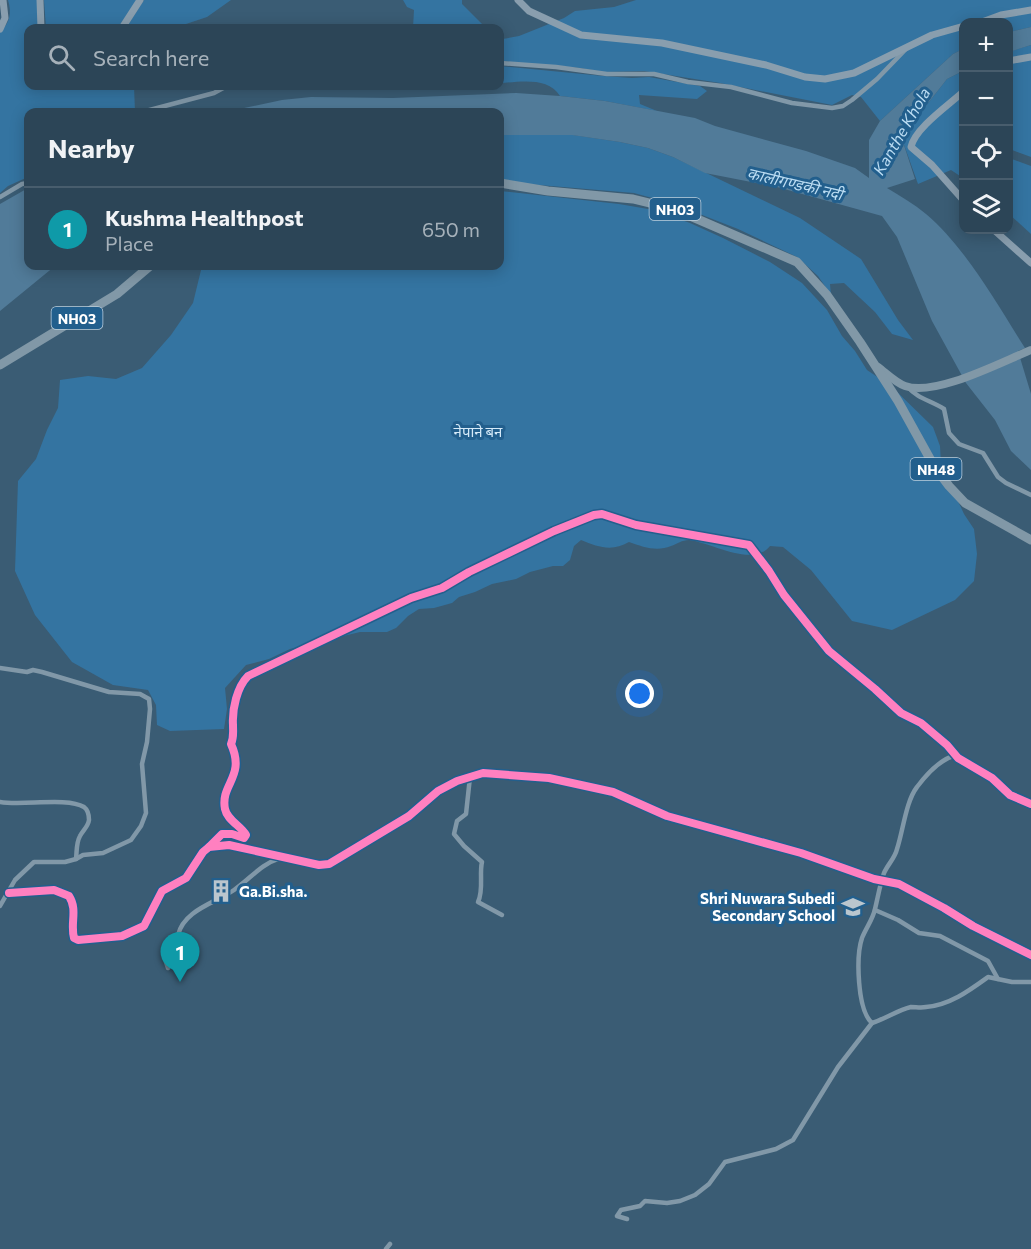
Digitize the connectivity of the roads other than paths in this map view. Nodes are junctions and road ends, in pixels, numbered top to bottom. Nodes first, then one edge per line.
1 (3, 0) edge
2 (40, 0) edge
3 (141, 0) edge
4 (518, 0) edge
5 (1031, 10) edge
6 (992, 18) edge
7 (41, 24) edge
8 (125, 24) edge
9 (959, 27) edge
10 (0, 29) edge
11 (909, 46) junction
12 (1031, 57) edge
13 (1013, 60) edge
14 (504, 63) edge
15 (220, 90) edge
16 (959, 95) edge
17 (157, 108) edge
18 (24, 184) edge
19 (504, 184) edge
20 (959, 196) edge
21 (0, 197) edge
22 (998, 234) edge
23 (1031, 263) edge
24 (145, 270) edge
25 (1031, 350) edge
26 (0, 365) edge
27 (875, 365) junction
28 (908, 387) junction
29 (1031, 495) edge
30 (1031, 540) edge
31 (0, 668) edge
32 (956, 755) junction
33 (470, 777) junction
34 (0, 802) edge
35 (1031, 804) edge
36 (209, 847) junction
37 (282, 858) junction
38 (76, 859) junction
39 (882, 880) junction
40 (9, 893) junction
41 (0, 906) edge
42 (875, 910) junction
43 (502, 915) dead end
44 (1031, 955) edge
45 (168, 968) dead end
46 (998, 979) junction
47 (1031, 982) edge
48 (872, 1023) junction
49 (627, 1219) dead end
50 (390, 1244) dead end
51 (386, 1249) edge

1 - 10 main road
2 - 7 main road
3 - 8 main road
4 - 11 main road
5 - 6 main road
9 - 11 main road
11 - 14 street
12 - 13 main road
15 - 17 street
16 - 20 main road
18 - 21 street
19 - 27 highway, NH03
22 - 23 main road
24 - 26 highway, NH03
25 - 28 main road
27 - 28 main road, NH03
27 - 30 highway, NH48
28 - 29 street
31 - 38 street
32 - 35 street
32 - 36 street
32 - 39 street
33 - 37 street
33 - 39 street
33 - 43 street
34 - 38 street
36 - 37 street
36 - 40 street
37 - 45 street
38 - 40 street
39 - 42 street
39 - 44 street
40 - 41 street
42 - 46 street
42 - 48 street
46 - 47 street
46 - 48 street
48 - 49 street
50 - 51 street

